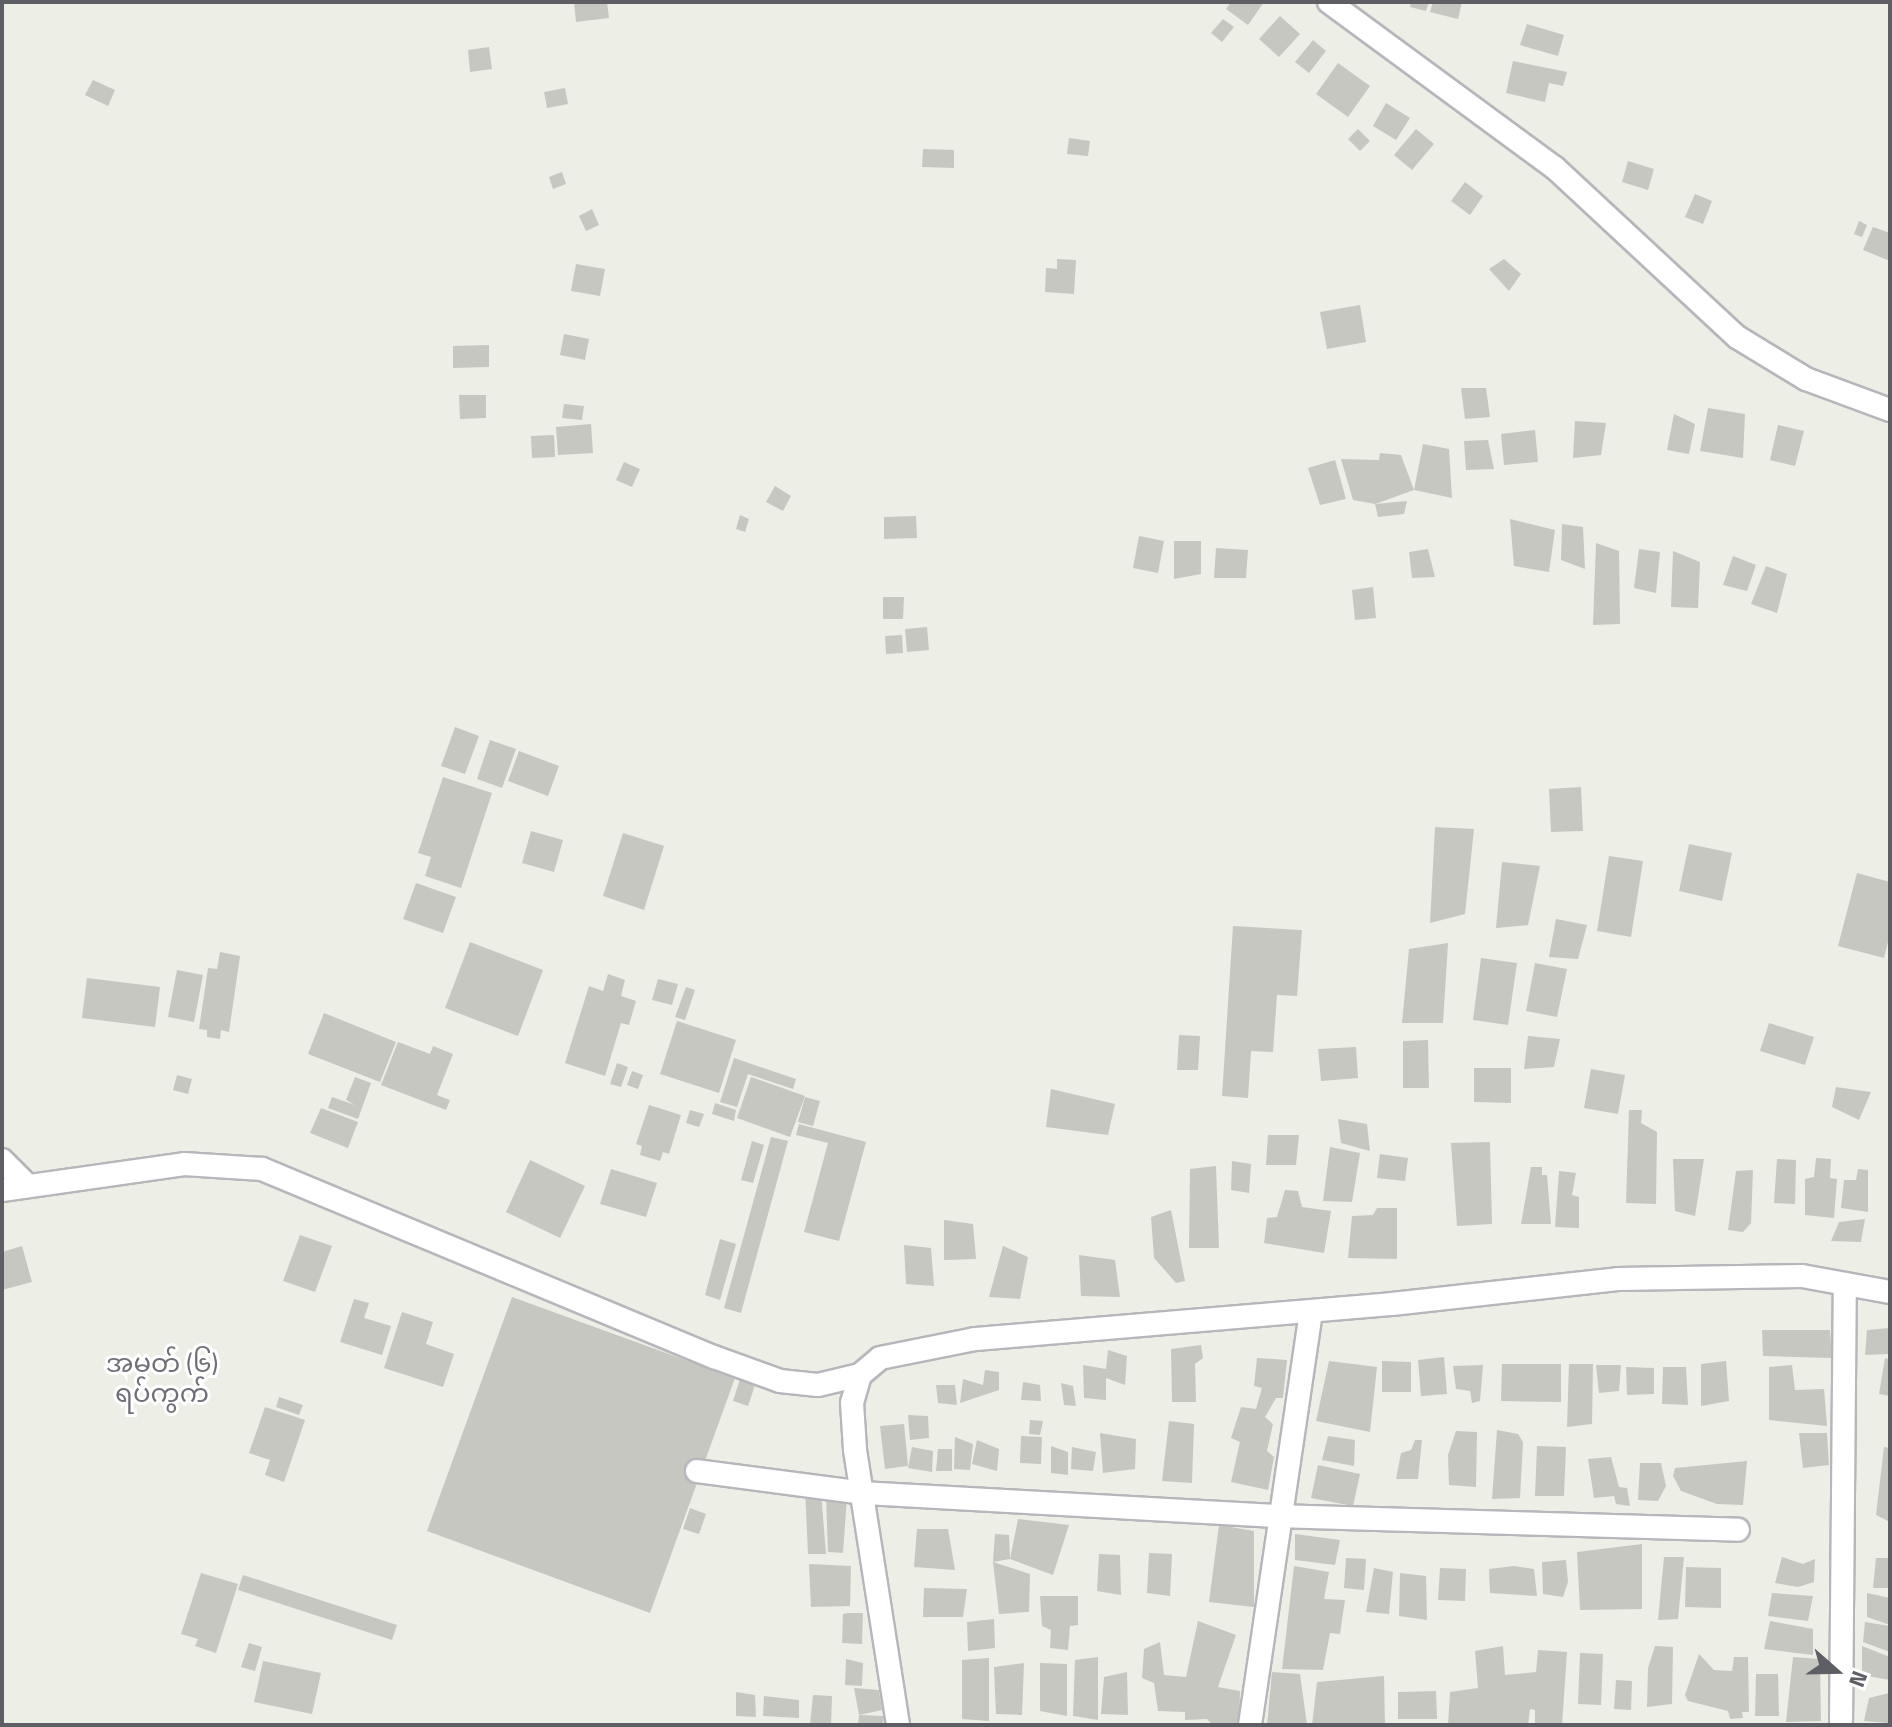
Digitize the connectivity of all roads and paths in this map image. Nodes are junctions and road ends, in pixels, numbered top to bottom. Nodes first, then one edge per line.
1 (1329, 2) edge
2 (1890, 410) edge
3 (2, 1160) edge
4 (25, 1183) junction
5 (2, 1190) edge
6 (1845, 1284) junction
7 (1890, 1292) edge
8 (1311, 1311) junction
9 (860, 1375) junction
10 (697, 1471) dead end
11 (863, 1493) junction
12 (1278, 1516) junction
13 (1738, 1530) dead end
14 (898, 1725) edge
15 (1250, 1725) edge
16 (1841, 1725) edge

1 - 2 street
3 - 4 street
4 - 5 street
4 - 9 street
6 - 7 street
6 - 8 street
6 - 16 street
8 - 9 street
8 - 12 street
9 - 11 street
10 - 11 street
11 - 12 street
11 - 14 street
12 - 13 street
12 - 15 street

